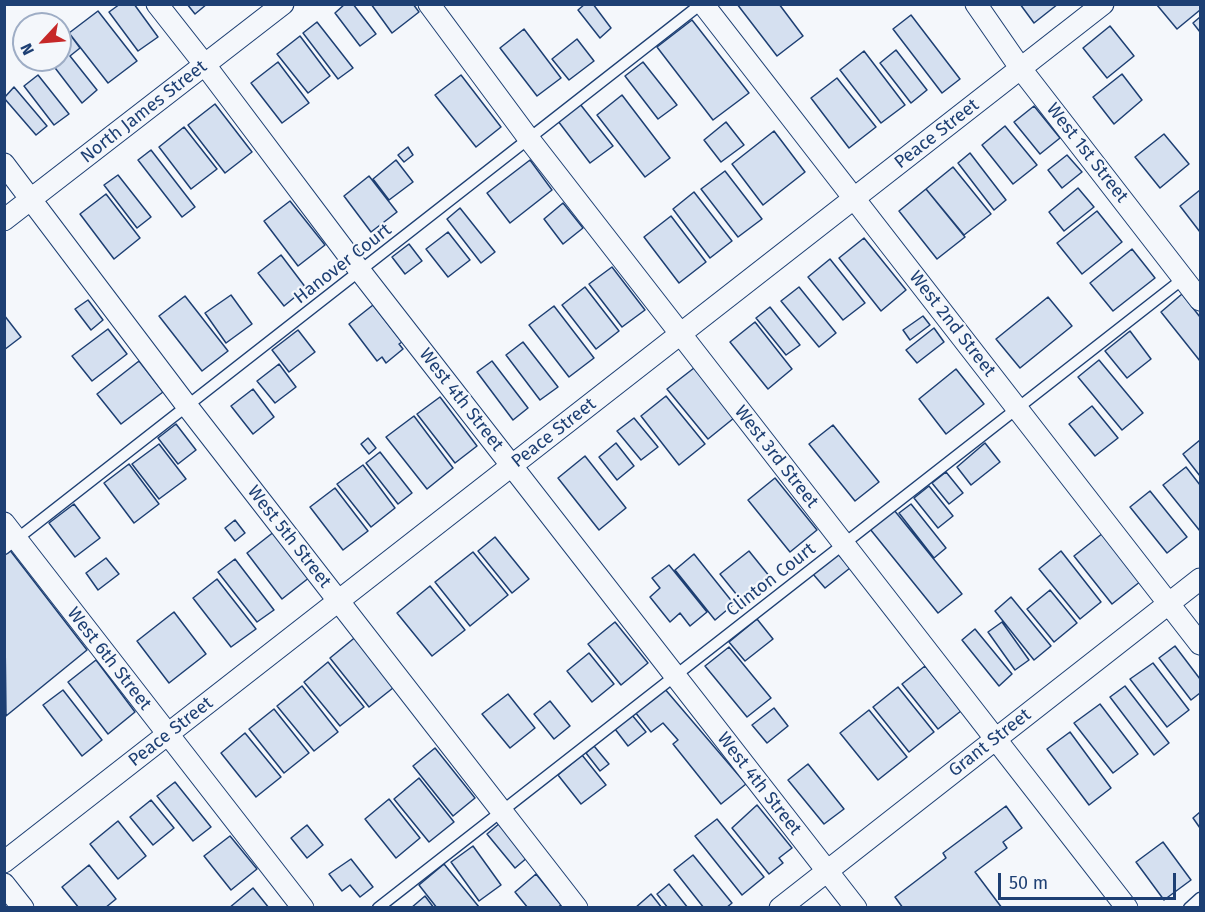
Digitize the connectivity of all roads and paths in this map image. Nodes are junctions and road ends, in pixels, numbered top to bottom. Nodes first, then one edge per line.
1 (157, 4) edge
2 (283, 4) edge
3 (429, 4) edge
4 (702, 4) edge
5 (976, 4) edge
6 (1103, 4) edge
7 (205, 65) junction
8 (1021, 69) junction
9 (528, 139) junction
10 (4, 164) edge
11 (33, 198) junction
12 (854, 199) junction
13 (4, 220) edge
14 (360, 271) junction
15 (1184, 278) junction
16 (1200, 300) edge
17 (681, 334) junction
18 (187, 406) junction
19 (1017, 408) junction
20 (512, 466) junction
21 (8, 537) edge
22 (843, 544) junction
23 (1200, 579) edge
24 (339, 601) junction
25 (1169, 604) junction
26 (1200, 644) edge
27 (675, 675) junction
28 (168, 734) junction
29 (996, 739) junction
30 (502, 811) junction
31 (4, 862) edge
32 (827, 871) junction
33 (4, 884) edge
34 (1200, 898) edge
35 (22, 908) edge
36 (303, 908) edge
37 (378, 908) edge
38 (577, 908) edge
39 (780, 908) edge
40 (856, 908) edge
41 (1127, 908) edge
42 (1189, 908) edge

1 - 7 street, West 4th Street
2 - 7 street, North James Street
3 - 9 street, West 3rd Street
4 - 9 lane, Hanover Court
4 - 12 street, West 2nd Street
5 - 8 street, West 1st Street
6 - 8 street, Peace Street
7 - 11 street, North James Street
7 - 14 street, West 4th Street
8 - 12 street, Peace Street
8 - 15 street, West 1st Street
9 - 14 lane, Hanover Court
9 - 17 street, West 3rd Street
10 - 11 street, West 5th Street
11 - 13 street, North James Street
11 - 18 street, West 5th Street
12 - 17 street, Peace Street
12 - 19 street, West 2nd Street
14 - 18 lane, Hanover Court
14 - 20 street, West 4th Street
15 - 16 street, West 1st Street
15 - 19 lane, Clinton Court
17 - 20 street, Peace Street
17 - 22 street, West 3rd Street
18 - 21 lane, Hanover Court
18 - 24 street, West 5th Street
19 - 22 lane, Clinton Court
19 - 25 street, West 2nd Street
20 - 24 street, Peace Street
20 - 27 street, West 4th Street
21 - 28 street, West 6th Street
22 - 27 lane, Clinton Court
22 - 29 street, West 3rd Street
23 - 25 street, Grant Street
24 - 28 street, Peace Street
24 - 30 street, West 5th Street
25 - 26 street, West 2nd Street
25 - 29 street, Grant Street
27 - 30 lane, Clinton Court
27 - 32 street, West 4th Street
28 - 31 street, Peace Street
28 - 36 street, West 6th Street
29 - 32 street, Grant Street
29 - 41 street, West 3rd Street
30 - 37 lane, Clinton Court
30 - 38 street, West 5th Street
32 - 39 street, Grant Street
32 - 40 street, West 4th Street
33 - 35 street
34 - 42 lane

